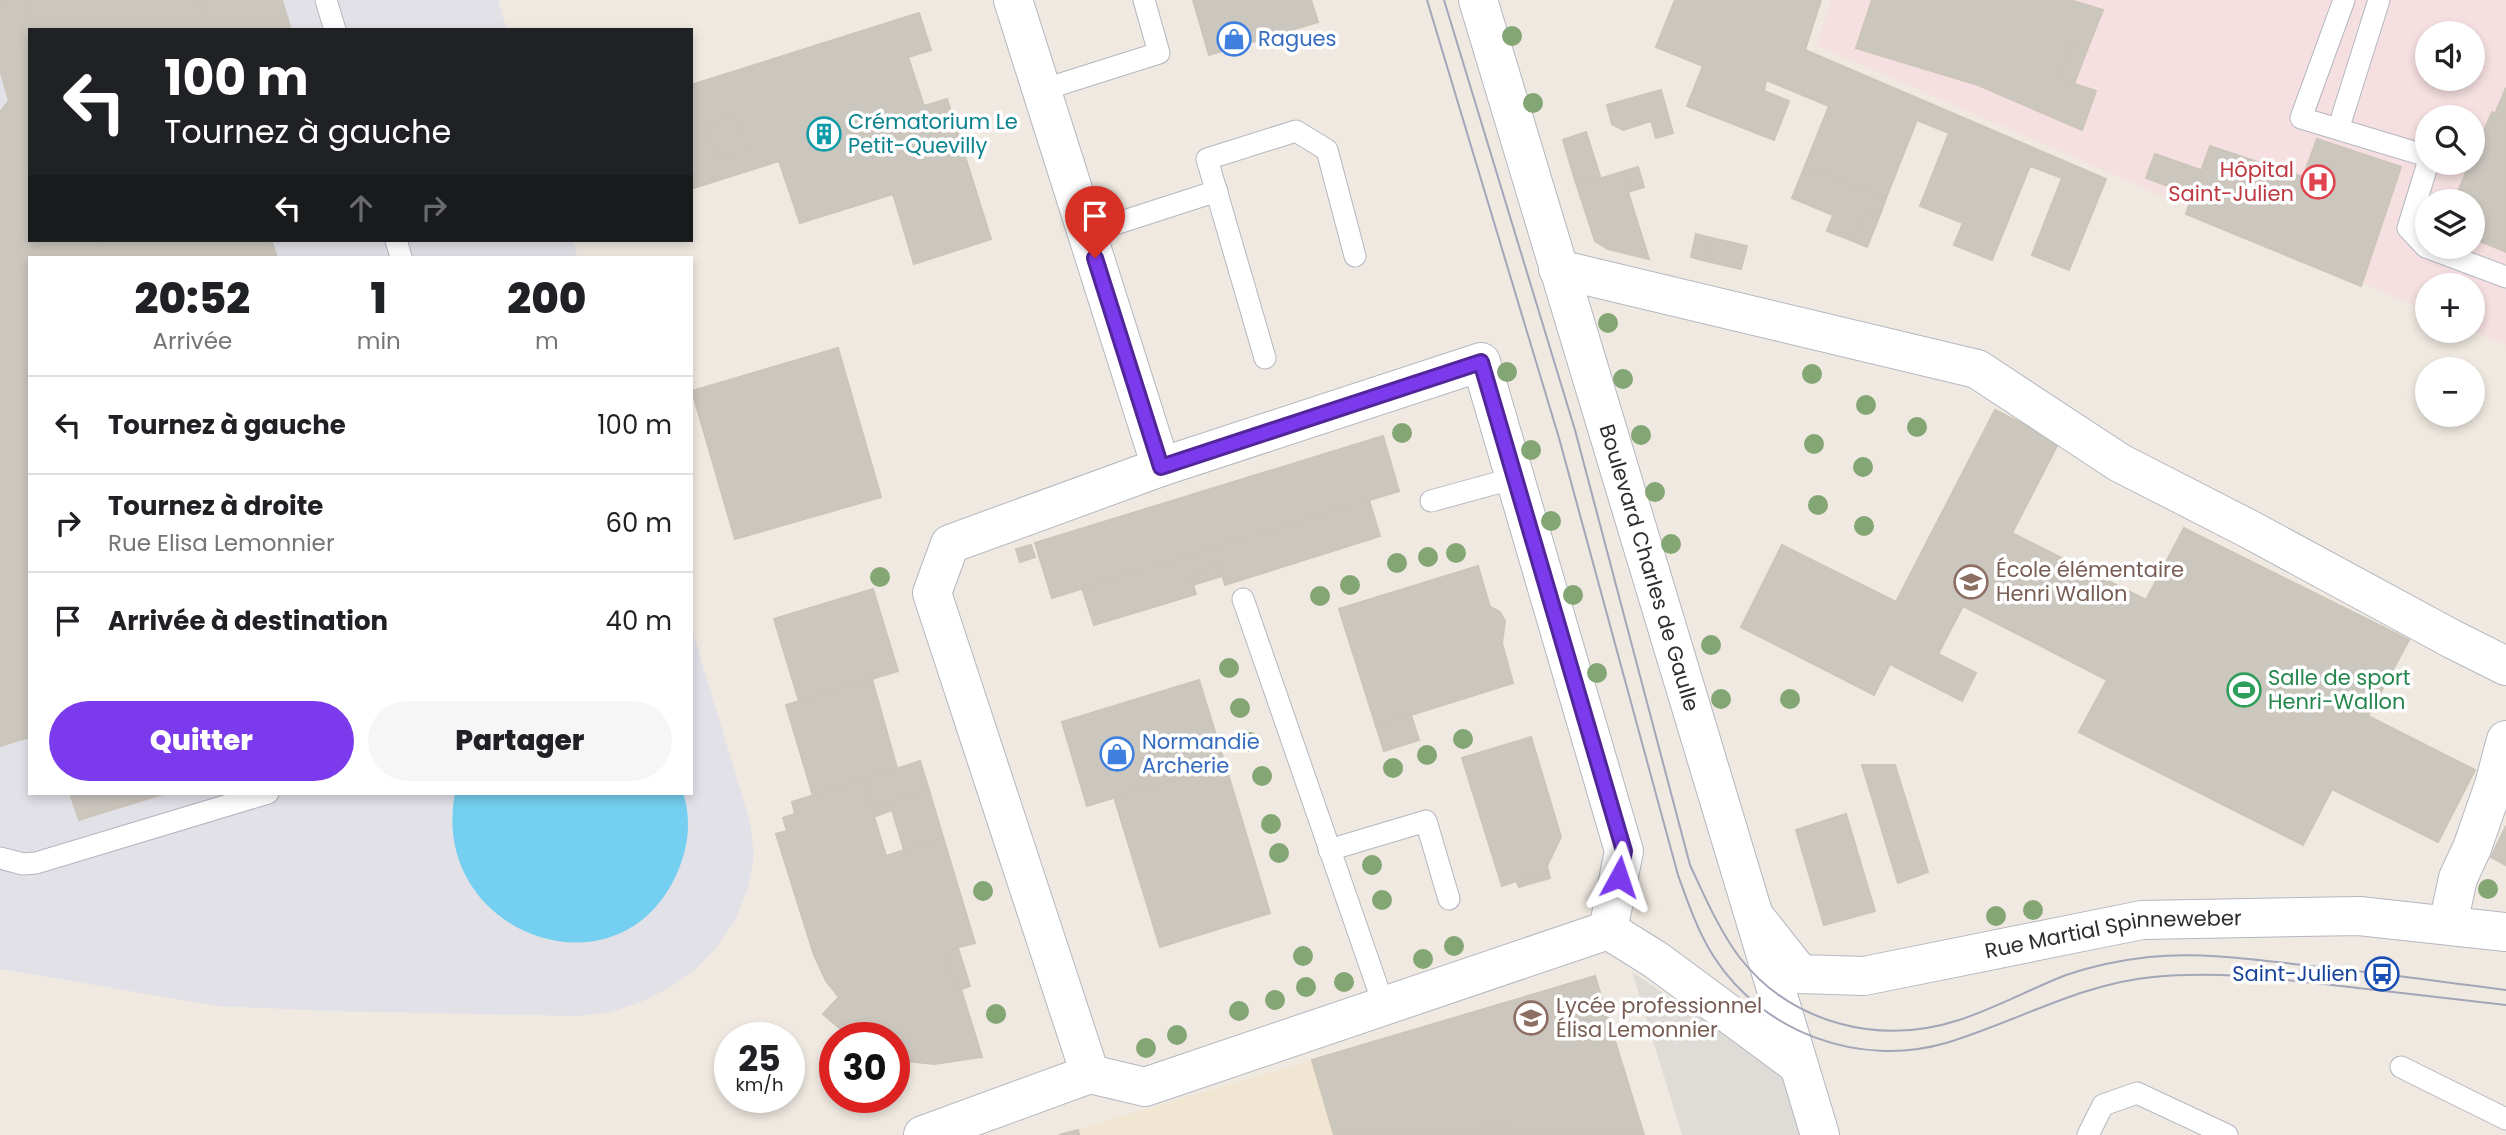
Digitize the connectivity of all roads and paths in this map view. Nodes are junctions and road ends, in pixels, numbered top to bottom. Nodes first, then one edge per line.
1 (326, 0) edge
2 (1013, 0) edge
3 (1144, 0) edge
4 (1478, 0) edge
5 (2344, 0) edge
6 (2379, 0) edge
7 (334, 28) edge
8 (1042, 90) junction
9 (2342, 117) dead end
10 (2415, 152) edge
11 (2424, 175) edge
12 (1217, 191) junction
13 (1087, 233) junction
14 (1355, 257) dead end
15 (1558, 269) junction
16 (2506, 277) edge
17 (1265, 358) dead end
18 (1161, 467) junction
19 (1514, 478) junction
20 (1431, 501) dead end
21 (1243, 598) dead end
22 (2506, 666) edge
23 (2506, 740) edge
24 (261, 795) edge
25 (1329, 850) junction
26 (0, 858) edge
27 (1449, 899) dead end
28 (1752, 914) junction
29 (2448, 924) junction
30 (1608, 930) junction
31 (2506, 932) edge
32 (1384, 1006) junction
33 (1798, 1065) junction
34 (2401, 1067) dead end
35 (1090, 1074) junction
36 (2506, 1119) edge
37 (923, 1135) edge
38 (1820, 1135) edge
39 (2088, 1135) edge
40 (2227, 1135) edge

1 - 7 lane
2 - 8 street
3 - 8 lane
4 - 15 street, Boulevard Charles de Gaulle
5 - 10 lane
6 - 9 lane
8 - 13 street
11 - 16 lane
12 - 13 lane
12 - 14 lane
12 - 17 lane
13 - 18 street
15 - 22 street
15 - 28 street, Boulevard Charles de Gaulle
18 - 19 street
18 - 35 street
19 - 20 lane
19 - 30 street
21 - 25 lane
23 - 29 street
24 - 26 lane
25 - 27 lane
25 - 32 lane
28 - 29 street, Rue Martial Spinneweber
28 - 33 street, Boulevard Charles de Gaulle
29 - 31 street, Rue Martial Spinneweber
30 - 32 street
30 - 33 street
32 - 35 street
33 - 38 street, Boulevard Charles de Gaulle
34 - 36 lane
35 - 37 street
39 - 40 lane

